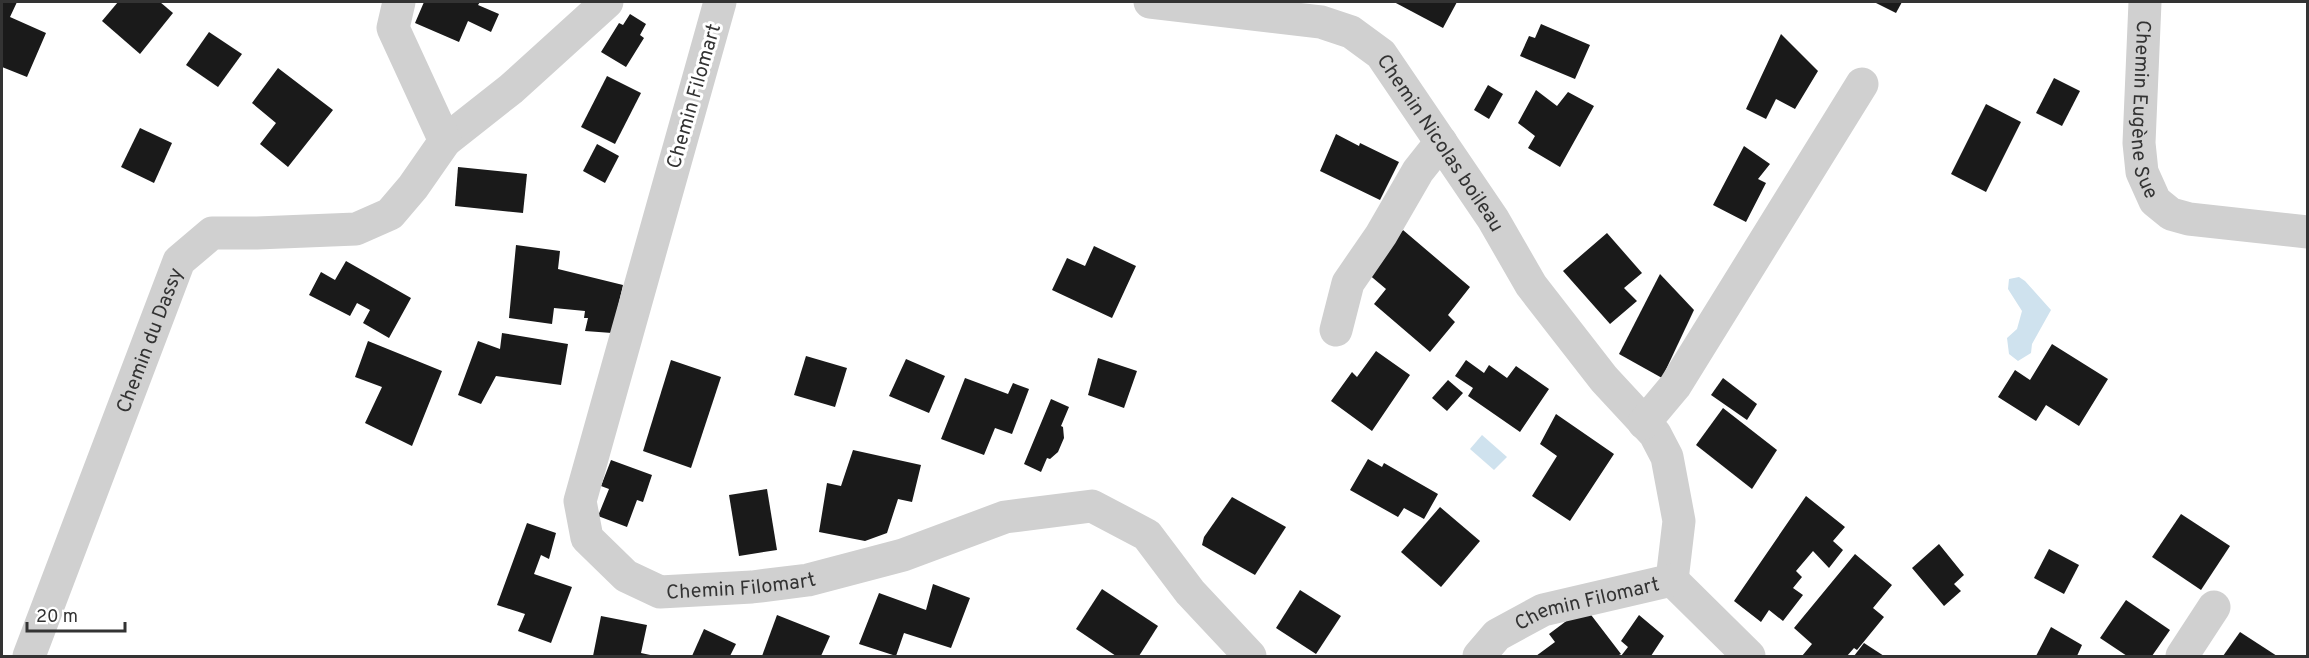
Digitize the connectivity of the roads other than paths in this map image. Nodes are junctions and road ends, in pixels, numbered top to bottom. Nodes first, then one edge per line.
1 (607, 2) edge
2 (720, 2) edge
3 (1150, 2) edge
4 (2145, 2) edge
5 (390, 10) edge
6 (1862, 84) dead end
7 (445, 141) junction
8 (1441, 142) junction
9 (2307, 232) edge
10 (1336, 330) dead end
11 (1644, 423) junction
12 (1672, 580) junction
13 (2214, 607) dead end
14 (29, 657) edge
15 (1250, 657) edge
16 (1479, 657) edge
17 (1749, 657) edge
18 (2182, 657) edge

1 - 7 street
2 - 15 street, Chemin Filomart
3 - 8 street, Chemin Nicolas boileau
4 - 9 street, Chemin Eugène Sue
5 - 7 street
6 - 11 street
7 - 14 street, Chemin du Dassy
8 - 10 street
8 - 11 street, Chemin Nicolas boileau
11 - 12 street, Chemin Nicolas boileau
12 - 16 street, Chemin Filomart
12 - 17 street, Chemin Filomart
13 - 18 street

